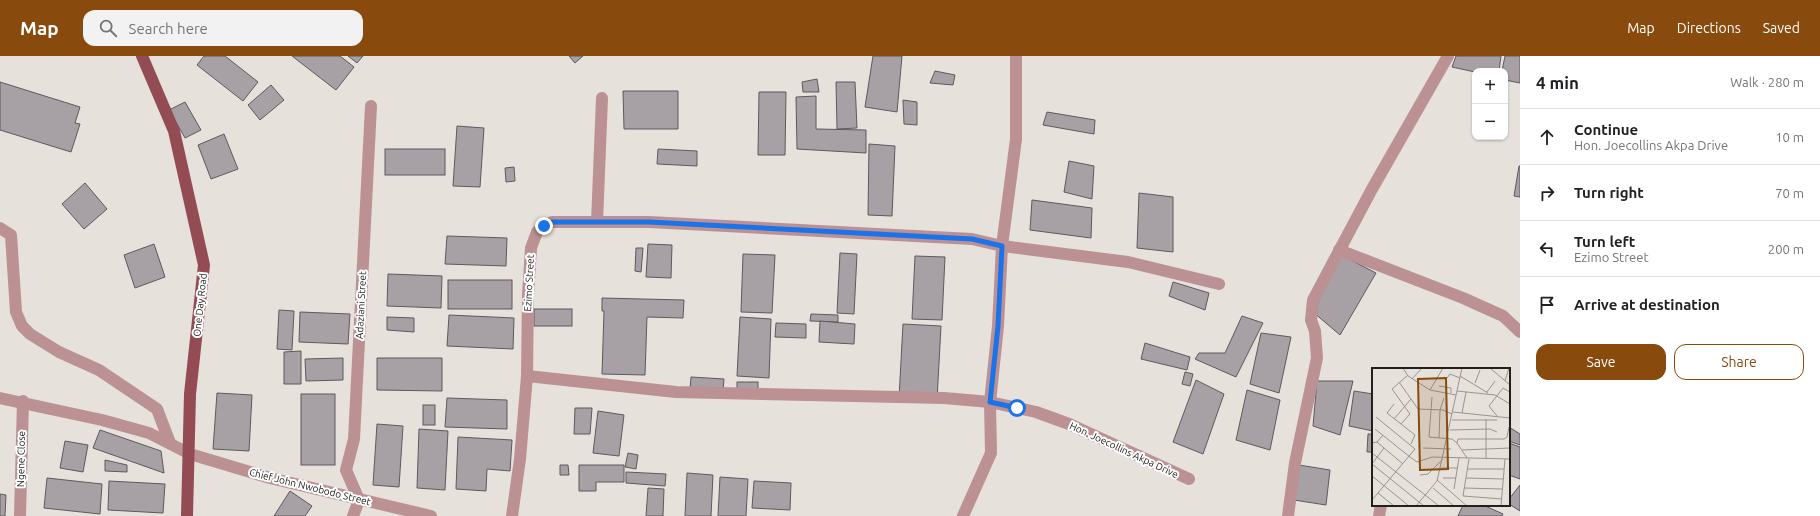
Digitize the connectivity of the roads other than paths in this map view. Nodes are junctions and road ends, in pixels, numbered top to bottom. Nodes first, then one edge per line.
1 (142, 56) edge
2 (1016, 56) edge
3 (1448, 56) edge
4 (602, 98) dead end
5 (371, 106) dead end
6 (597, 222) junction
7 (0, 228) edge
8 (1002, 246) junction
9 (1339, 250) junction
10 (1219, 284) dead end
11 (1520, 332) edge
12 (527, 376) junction
13 (0, 398) edge
14 (23, 401) junction
15 (990, 402) junction
16 (170, 443) junction
17 (190, 454) junction
18 (1189, 479) dead end
19 (359, 500) junction
20 (1381, 506) edge
21 (20, 516) edge
22 (188, 516) edge
23 (353, 516) edge
24 (431, 516) edge
25 (512, 516) edge
26 (963, 516) edge
27 (1288, 516) edge
28 (1379, 516) edge

1 - 17 main road, One Day Road
2 - 8 street
3 - 9 street
4 - 6 street
5 - 19 street, Adaziani Street
6 - 8 street, Ezimo Street
6 - 12 street, Ezimo Street
7 - 16 street
8 - 10 street, Ezimo Street
8 - 15 street
9 - 11 street
9 - 27 street
12 - 15 street, Hon. Joecollins Akpa Drive
12 - 25 street, Ezimo Street
13 - 14 street, Chief John Nwobodo Street
14 - 16 street, Chief John Nwobodo Street
14 - 21 street, Ngene Close
15 - 18 street, Hon. Joecollins Akpa Drive
15 - 26 street
16 - 17 street, Chief John Nwobodo Street
17 - 19 street, Chief John Nwobodo Street
17 - 22 main road, One Day Road
19 - 23 street
19 - 24 street, Chief John Nwobodo Street
20 - 28 street

